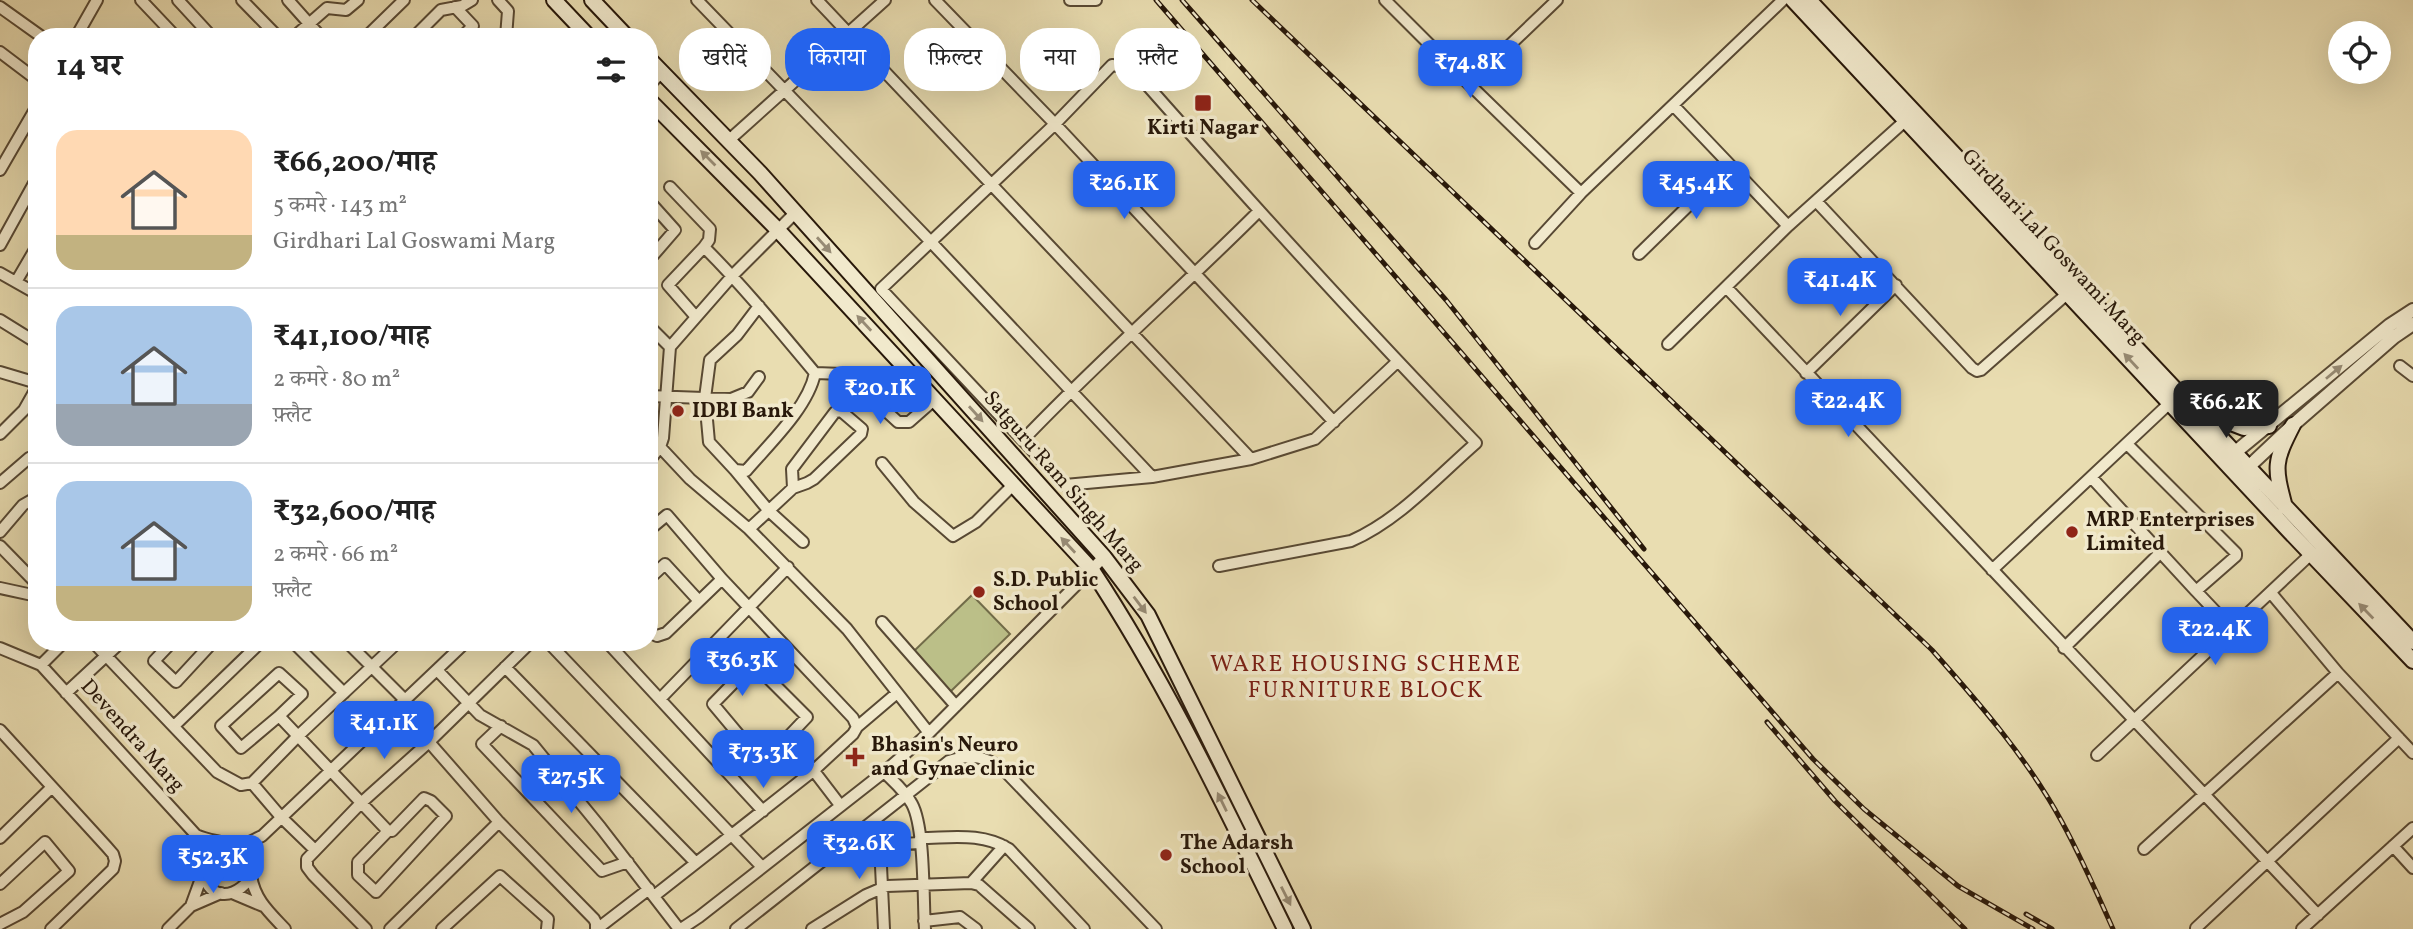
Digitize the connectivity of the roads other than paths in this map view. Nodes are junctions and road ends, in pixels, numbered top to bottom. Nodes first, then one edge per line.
1 (97, 0) edge
2 (141, 0) edge
3 (178, 0) edge
4 (242, 0) edge
5 (288, 0) edge
6 (358, 0) edge
7 (404, 0) edge
8 (472, 0) edge
9 (498, 0) edge
10 (554, 0) edge
11 (592, 0) edge
12 (698, 0) edge
13 (817, 0) edge
14 (885, 0) edge
15 (935, 0) edge
16 (1070, 0) edge
17 (1095, 0) edge
18 (1385, 0) edge
19 (1557, 0) edge
20 (1783, 0) edge
21 (1793, 0) edge
22 (1810, 0) edge
23 (327, 4) edge
24 (0, 7) edge
25 (455, 7) junction
26 (309, 23) junction
27 (29, 28) edge
28 (81, 28) edge
29 (167, 28) edge
30 (204, 28) edge
31 (269, 28) edge
32 (304, 28) edge
33 (313, 28) edge
34 (375, 28) edge
35 (423, 28) edge
36 (471, 28) edge
37 (507, 28) edge
38 (576, 28) edge
39 (618, 28) edge
40 (844, 28) edge
41 (856, 28) edge
42 (0, 52) edge
43 (658, 68) edge
44 (662, 72) junction
45 (28, 73) edge
46 (658, 76) edge
47 (890, 76) edge
48 (1469, 84) junction
49 (785, 91) junction
50 (1673, 105) junction
51 (658, 109) edge
52 (1906, 120) junction
53 (28, 122) edge
54 (1055, 124) junction
55 (728, 141) junction
56 (1730, 165) junction
57 (0, 170) edge
58 (991, 183) junction
59 (670, 187) dead end
60 (1581, 193) junction
61 (28, 194) edge
62 (1816, 201) junction
63 (658, 211) edge
64 (1259, 211) junction
65 (794, 213) junction
66 (1788, 226) junction
67 (777, 229) junction
68 (931, 242) junction
69 (1535, 243) dead end
70 (0, 245) edge
71 (705, 247) junction
72 (658, 250) edge
73 (1639, 254) dead end
74 (28, 261) edge
75 (0, 273) edge
76 (1195, 274) junction
77 (733, 275) junction
78 (16, 282) junction
79 (1896, 285) junction
80 (1726, 288) junction
81 (28, 289) edge
82 (876, 293) junction
83 (2075, 296) junction
84 (759, 306) junction
85 (2413, 310) edge
86 (696, 317) junction
87 (0, 320) edge
88 (2413, 324) edge
89 (1133, 333) junction
90 (658, 335) edge
91 (28, 337) edge
92 (1668, 344) dead end
93 (670, 347) junction
94 (1397, 362) junction
95 (2400, 366) dead end
96 (815, 373) junction
97 (1806, 373) junction
98 (2413, 376) edge
99 (3, 377) edge
100 (759, 377) dead end
101 (28, 383) edge
102 (1071, 390) junction
103 (658, 397) edge
104 (667, 398) junction
105 (705, 398) junction
106 (2174, 398) junction
107 (934, 400) junction
108 (28, 402) edge
109 (2192, 408) junction
110 (1334, 422) junction
111 (2293, 425) junction
112 (2269, 426) junction
113 (0, 434) edge
114 (1023, 440) junction
115 (2127, 444) junction
116 (660, 447) junction
117 (658, 450) edge
118 (2229, 457) junction
119 (28, 459) edge
120 (1251, 459) junction
121 (882, 463) dead end
122 (735, 470) junction
123 (2243, 472) junction
124 (1152, 477) junction
125 (2091, 477) junction
126 (0, 483) edge
127 (1013, 485) junction
128 (793, 488) junction
129 (28, 502) edge
130 (2285, 508) junction
131 (769, 511) junction
132 (658, 522) edge
133 (749, 529) junction
134 (0, 532) edge
135 (803, 542) dead end
136 (0, 546) edge
137 (2316, 550) junction
138 (2160, 553) junction
139 (1104, 557) junction
140 (1219, 566) dead end
141 (788, 567) junction
142 (1092, 570) junction
143 (1993, 570) junction
144 (658, 571) edge
145 (28, 575) edge
146 (722, 579) junction
147 (0, 588) edge
148 (2196, 591) junction
149 (2271, 593) junction
150 (28, 594) edge
151 (699, 601) junction
152 (750, 609) junction
153 (882, 622) dead end
154 (2232, 629) junction
155 (658, 635) edge
156 (2413, 642) edge
157 (0, 648) edge
158 (2064, 648) junction
159 (55, 651) edge
160 (101, 651) edge
161 (112, 651) edge
162 (163, 651) edge
163 (205, 651) edge
164 (252, 651) edge
165 (302, 651) edge
166 (355, 651) edge
167 (388, 651) edge
168 (457, 651) edge
169 (522, 651) edge
170 (557, 651) edge
171 (615, 651) edge
172 (106, 657) junction
173 (2413, 661) edge
174 (41, 665) junction
175 (372, 667) junction
176 (505, 667) junction
177 (437, 670) junction
178 (2338, 673) junction
179 (66, 693) junction
180 (344, 693) junction
181 (897, 693) junction
182 (660, 699) junction
183 (405, 700) junction
184 (468, 702) junction
185 (956, 706) junction
186 (279, 716) junction
187 (2134, 722) junction
188 (174, 726) junction
189 (500, 726) junction
190 (857, 727) junction
191 (0, 730) edge
192 (929, 733) junction
193 (298, 736) junction
194 (788, 737) junction
195 (2399, 738) junction
196 (429, 742) junction
197 (2413, 753) edge
198 (2097, 755) dead end
199 (329, 771) junction
200 (813, 771) junction
201 (884, 772) junction
202 (252, 783) junction
203 (51, 788) junction
204 (905, 793) junction
205 (2203, 794) junction
206 (361, 803) junction
207 (840, 805) junction
208 (763, 811) junction
209 (281, 817) junction
210 (499, 822) junction
211 (2413, 828) edge
212 (388, 831) junction
213 (196, 835) junction
214 (732, 835) junction
215 (262, 836) junction
216 (0, 838) edge
217 (920, 841) junction
218 (227, 845) junction
219 (1004, 846) junction
220 (2393, 846) junction
221 (2144, 849) dead end
222 (315, 850) junction
223 (250, 860) junction
224 (2267, 861) junction
225 (628, 862) junction
226 (696, 863) junction
227 (762, 867) junction
228 (2413, 868) edge
229 (204, 869) junction
230 (251, 876) junction
231 (971, 883) junction
232 (0, 884) edge
233 (922, 886) junction
234 (882, 887) junction
235 (226, 893) junction
236 (651, 893) junction
237 (191, 906) junction
238 (263, 906) junction
239 (2318, 915) junction
240 (0, 924) edge
241 (925, 925) edge
242 (283, 928) edge
243 (2196, 928) edge
244 (51, 929) edge
245 (168, 929) edge
246 (366, 929) edge
247 (390, 929) edge
248 (442, 929) edge
249 (547, 929) edge
250 (596, 929) edge
251 (680, 929) edge
252 (736, 929) edge
253 (812, 929) edge
254 (884, 929) edge
255 (976, 929) edge
256 (1029, 929) edge
257 (1084, 929) edge
258 (1156, 929) edge
259 (1285, 929) edge
260 (1303, 929) edge
261 (2302, 929) edge

1 - 28 street
2 - 29 street
3 - 30 street
4 - 31 street
5 - 26 street
6 - 23 street
7 - 34 street
8 - 25 street
9 - 37 street
10 - 38 main road
11 - 39 main road
12 - 49 street
13 - 40 street
14 - 41 street
15 - 54 street
16 - 17 street
18 - 48 street
19 - 48 street
20 - 50 street
21 - 52 main road, Girdhari Lal Goswami Marg
22 - 83 main road, Girdhari Lal Goswami Marg
23 - 26 street
24 - 27 street
25 - 35 street
25 - 36 street
26 - 32 street
26 - 33 street
42 - 45 street
43 - 44 main road, Satguru Ram Singh Marg
44 - 46 street
44 - 55 main road, Satguru Ram Singh Marg
47 - 58 street
48 - 60 street
49 - 55 street
49 - 68 street
50 - 56 street
50 - 60 street
67 -> 51 main road, Satguru Ram Singh Marg
52 - 62 street
52 - 83 main road, Girdhari Lal Goswami Marg
53 - 57 street
54 - 58 street
54 - 64 street
54 - 76 street
55 - 65 main road, Satguru Ram Singh Marg
56 - 66 street
56 - 73 street
58 - 68 street
58 - 89 street
59 - 71 street
60 - 69 street
61 - 70 street
62 - 66 street
62 - 79 street
63 - 72 street
64 - 76 street
64 - 94 street
65 - 67 street
65 -> 82 main road, Satguru Ram Singh Marg
66 - 80 street
67 - 77 street
107 -> 67 main road, Satguru Ram Singh Marg
68 - 82 street
68 - 102 street
71 - 77 street
71 - 86 street
74 - 78 street
75 - 78 street
76 - 89 street
76 - 110 street
77 - 84 street
77 - 86 street
78 - 81 street
79 - 83 street
79 - 97 street
80 - 92 street
80 - 97 street
82 - 114 street
82 -> 139 main road, Satguru Ram Singh Marg
83 - 106 main road, Girdhari Lal Goswami Marg
84 - 96 street
84 - 105 street
112 -> 85 street
86 - 93 street
87 - 91 street
88 - 111 street
89 - 102 street
89 - 120 street
90 - 93 street
93 - 104 street
94 - 110 street
94 - 140 street
95 - 98 street
96 - 107 street
96 - 122 street
97 - 143 street
99 - 101 street
100 - 105 street
102 - 114 street
102 - 124 street
103 - 104 street
104 - 105 street
104 - 116 street
105 - 122 street
106 - 109 main road, Girdhari Lal Goswami Marg
106 - 115 street
106 - 118 main road, Girdhari Lal Goswami Marg
107 - 127 main road, Satguru Ram Singh Marg
108 - 113 street
109 - 112 main road
109 - 118 main road, Girdhari Lal Goswami Marg
110 - 120 street
111 - 123 street
111 - 130 main road
112 - 118 street
114 - 124 street
115 - 125 street
115 - 148 street
116 - 117 street
116 - 133 street
118 - 123 main road, Girdhari Lal Goswami Marg
119 - 126 street
120 - 124 street
121 - 127 street
122 - 131 street
123 - 130 main road, Girdhari Lal Goswami Marg
123 - 137 main road, Girdhari Lal Goswami Marg
125 - 138 street
125 - 143 street
142 -> 127 main road, Satguru Ram Singh Marg
128 - 128 street
128 - 131 street
129 - 134 street
130 - 137 main road, Girdhari Lal Goswami Marg
131 - 133 street
131 - 135 street
132 - 146 street
133 - 141 street
136 - 145 street
137 - 149 street
137 - 156 main road
173 -> 137 main road
138 - 148 street
138 - 158 street
139 - 142 street
139 -> 260 main road, Satguru Ram Singh Marg
141 - 152 street
141 - 181 street
142 - 185 street
259 -> 142 main road, Satguru Ram Singh Marg
143 - 158 street
144 - 151 street
146 - 151 street
146 - 152 street
147 - 150 street
148 - 154 street
149 - 154 street
149 - 178 street
151 - 155 street
152 - 182 street
152 - 190 street
153 - 185 street
154 - 187 street
157 - 174 street, Devendra Marg
158 - 187 street
159 - 174 street
160 - 172 street
161 - 172 street
162 - 163 street
164 - 188 street
165 - 180 street
166 - 175 street
167 - 175 street
168 - 177 street
169 - 176 street
170 - 214 street
171 - 182 street
172 - 179 street
172 - 188 street
174 - 179 street, Devendra Marg
175 - 180 street
175 - 183 street
176 - 184 street
176 - 226 street
177 - 183 street
177 - 184 street
178 - 195 street
178 - 205 street
179 - 213 street, Devendra Marg
180 - 193 street
181 - 190 street
181 - 192 street
182 - 208 street
183 - 199 street
184 - 189 street
184 - 196 street
185 - 192 street
186 - 186 street
186 - 193 street
187 - 198 street
187 - 205 street
188 - 202 street
189 - 225 street
189 - 225 street
190 - 200 street
191 - 203 street
192 - 201 street
193 - 199 street
193 - 202 street
194 - 194 street
194 - 200 street
195 - 197 street
195 - 224 street
196 - 206 street
196 - 210 street
199 - 206 street
199 - 209 street
200 - 207 street
200 - 208 street
201 - 204 street
201 - 207 street
202 - 209 street
203 - 216 street
203 - 244 street
204 - 217 street
204 - 252 street
204 - 258 street
205 - 221 street
205 - 224 street
206 - 212 street
206 - 222 street
207 - 227 street
208 - 214 street
209 - 215 street
209 - 222 street
210 - 247 street
210 - 250 street
211 - 220 street
212 - 212 street
213 - 218 street, Devendra Marg
213 - 229 street, Devendra Marg
214 - 226 street
214 - 227 street
215 - 218 street
215 - 223 street
217 - 219 street
217 - 233 street
217 - 234 street
218 - 223 street
218 - 229 street
219 - 231 street
219 - 257 street
220 - 228 street
220 - 239 street
222 - 246 street
223 - 230 street
224 - 239 street
224 - 243 street
225 - 236 street
226 - 236 street
227 - 251 street
229 - 235 street
229 - 237 street
230 - 235 street
230 - 238 street
231 - 233 street
231 - 256 street
232 - 240 street
233 - 234 street
233 - 241 street
234 - 253 street
234 - 254 street
235 - 237 street
235 - 238 street
236 - 250 street
236 - 251 street
237 - 245 street
238 - 242 street
239 - 261 street
241 - 255 street
248 - 249 street

